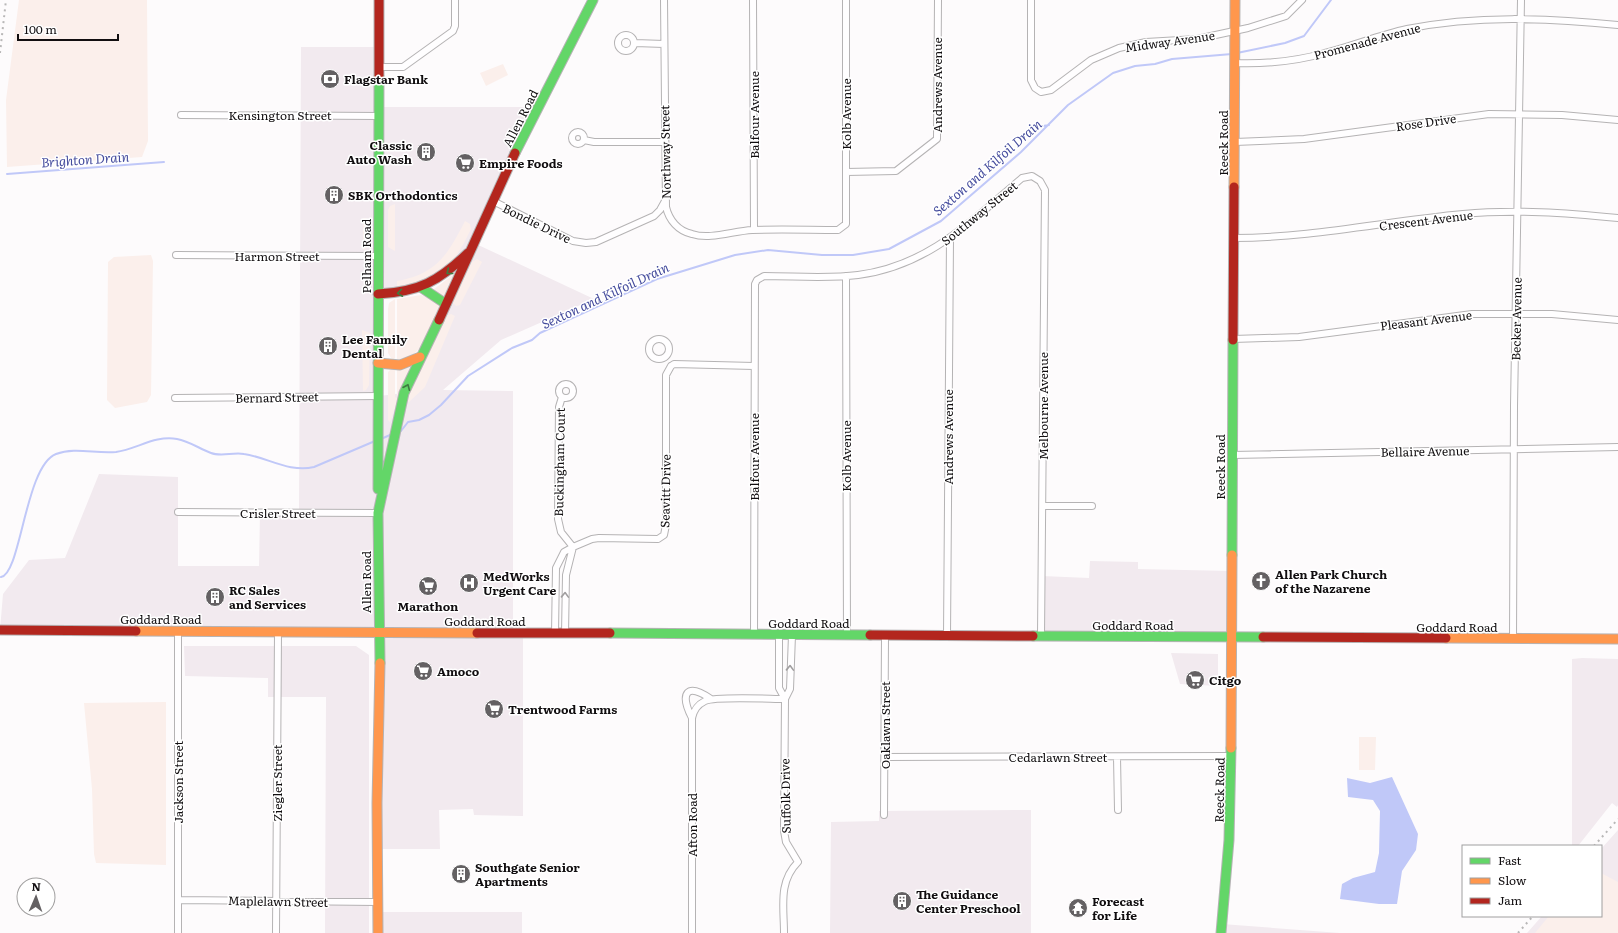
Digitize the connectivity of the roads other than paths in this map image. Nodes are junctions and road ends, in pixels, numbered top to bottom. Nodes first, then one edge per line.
1 (379, 0) edge
2 (455, 0) edge
3 (593, 0) edge
4 (664, 0) edge
5 (754, 0) edge
6 (846, 0) edge
7 (938, 0) edge
8 (1032, 0) edge
9 (1235, 0) edge
10 (1302, 0) edge
11 (1521, 0) edge
12 (1521, 20) junction
13 (1618, 25) edge
14 (1235, 30) junction
15 (635, 43) dead end
16 (664, 44) junction
17 (1235, 61) junction
18 (379, 67) junction
19 (1519, 114) junction
20 (181, 115) dead end
21 (379, 116) junction
22 (1618, 120) edge
23 (584, 140) dead end
24 (664, 142) junction
25 (1235, 142) junction
26 (846, 172) junction
27 (1038, 179) joint
28 (493, 201) junction
29 (665, 201) junction
30 (1518, 211) junction
31 (1618, 218) edge
32 (843, 227) joint
33 (754, 230) junction
34 (1234, 238) junction
35 (950, 239) junction
36 (472, 249) junction
37 (176, 255) dead end
38 (378, 256) junction
39 (846, 276) junction
40 (757, 280) joint
41 (422, 288) junction
42 (378, 294) junction
43 (446, 304) junction
44 (1515, 312) junction
45 (1618, 320) edge
46 (1233, 339) junction
47 (420, 357) junction
48 (664, 357) dead end
49 (378, 363) junction
50 (671, 366) junction
51 (754, 366) junction
52 (379, 396) junction
53 (562, 397) dead end
54 (175, 398) dead end
55 (1618, 447) edge
56 (1514, 449) junction
57 (1232, 455) junction
58 (1043, 506) junction
59 (1092, 506) dead end
60 (178, 512) dead end
61 (378, 513) junction
62 (573, 547) junction
63 (0, 630) edge
64 (178, 632) junction
65 (278, 632) junction
66 (379, 633) junction
67 (555, 634) junction
68 (565, 634) junction
69 (754, 635) junction
70 (779, 635) junction
71 (792, 635) junction
72 (847, 635) junction
73 (885, 636) junction
74 (947, 636) junction
75 (1041, 636) junction
76 (1231, 637) junction
77 (1513, 639) junction
78 (1618, 639) edge
79 (711, 699) junction
80 (785, 699) junction
81 (692, 718) junction
82 (1231, 756) junction
83 (1117, 757) junction
84 (885, 758) junction
85 (1118, 810) dead end
86 (884, 815) dead end
87 (178, 900) junction
88 (276, 901) junction
89 (378, 902) junction
90 (178, 933) edge
91 (276, 933) edge
92 (378, 933) edge
93 (692, 933) edge
94 (784, 933) edge
95 (1221, 933) edge

1 - 18 main road, Pelham Road
2 - 18 street
3 - 28 main road, Allen Road
4 - 16 street, Northway Street
5 - 33 street, Balfour Avenue
6 - 26 street, Kolb Avenue
7 - 26 street, Andrews Avenue
8 - 14 street, Midway Avenue
9 - 14 main road, Reeck Road
10 - 14 street, Midway Avenue
11 - 12 street, Becker Avenue
12 - 13 street, Promenade Avenue
12 - 17 street, Promenade Avenue
12 - 19 street, Becker Avenue
14 - 17 main road, Reeck Road
15 - 16 street
16 - 24 street, Northway Street
17 - 25 main road, Reeck Road
18 - 21 main road, Pelham Road
19 - 22 street, Rose Drive
19 - 25 street, Rose Drive
19 - 30 street, Becker Avenue
20 - 21 street, Kensington Street
21 - 38 main road, Pelham Road
23 - 24 street
24 - 29 street, Northway Street
25 - 34 main road, Reeck Road
26 - 32 street, Kolb Avenue
27 - 35 street, Southway Street
27 - 58 street, Melbourne Avenue
28 - 29 street, Bondie Drive
28 - 36 main road, Allen Road
29 - 33 street, Northway Street
30 - 31 street, Crescent Avenue
30 - 34 street, Crescent Avenue
30 - 44 street, Becker Avenue
32 - 33 street, Northway Street
34 - 46 main road, Reeck Road
35 - 39 street, Southway Street
35 - 74 street, Andrews Avenue
36 -> 41 main road, Allen Road
36 - 43 main road, Allen Road
37 - 38 street, Harmon Street
38 - 42 main road, Pelham Road
39 - 40 street, Southway Street
39 - 72 street, Kolb Avenue
40 - 51 street, Balfour Avenue
41 -> 42 main road, Allen Road
41 - 43 main road
42 - 49 main road, Pelham Road
43 - 47 main road, Allen Road
44 - 45 street, Pleasant Avenue
44 - 46 street, Pleasant Avenue
44 - 56 street, Becker Avenue
46 - 57 main road, Reeck Road
47 - 49 main road
61 -> 47 main road, Allen Road
48 - 50 street
49 - 52 main road, Pelham Road
50 - 51 street
50 - 62 street, Seavitt Drive
51 - 69 street, Balfour Avenue
52 - 54 street, Bernard Street
52 - 61 main road, Pelham Road
53 - 62 street, Buckingham Court
55 - 56 street, Bellaire Avenue
56 - 57 street, Bellaire Avenue
56 - 77 street, Becker Avenue
57 - 76 main road, Reeck Road
58 - 59 street
58 - 75 street, Melbourne Avenue
60 - 61 street, Crisler Street
61 - 66 main road, Allen Road
62 - 67 street
68 -> 62 street
63 - 64 main road, Goddard Road
64 - 65 main road, Goddard Road
64 - 87 street, Jackson Street
65 - 66 main road, Goddard Road
65 - 88 street, Ziegler Street
66 - 67 main road, Goddard Road
66 - 89 main road, Allen Road
67 - 68 main road, Goddard Road
68 - 69 main road, Goddard Road
69 - 70 main road, Goddard Road
70 - 71 main road, Goddard Road
70 - 80 street, Suffolk Drive
71 - 72 main road, Goddard Road
80 -> 71 street, Suffolk Drive
72 - 73 main road, Goddard Road
73 - 74 main road, Goddard Road
73 - 84 street, Oaklawn Street
74 - 75 main road, Goddard Road
75 - 76 main road, Goddard Road
76 - 77 main road, Goddard Road
76 - 82 main road, Reeck Road
77 - 78 main road, Goddard Road
79 - 80 street
79 - 81 street, Afton Road
79 - 81 street, Afton Road
80 - 94 street, Suffolk Drive
81 - 93 street, Afton Road
82 - 83 street, Cedarlawn Street
82 - 95 main road, Reeck Road
83 - 84 street, Cedarlawn Street
83 - 85 street
84 - 86 street, Oaklawn Street
87 - 88 street, Maplelawn Street
87 - 90 street, Jackson Street
88 - 89 street, Maplelawn Street
88 - 91 street, Ziegler Street
89 - 92 main road, Allen Road

